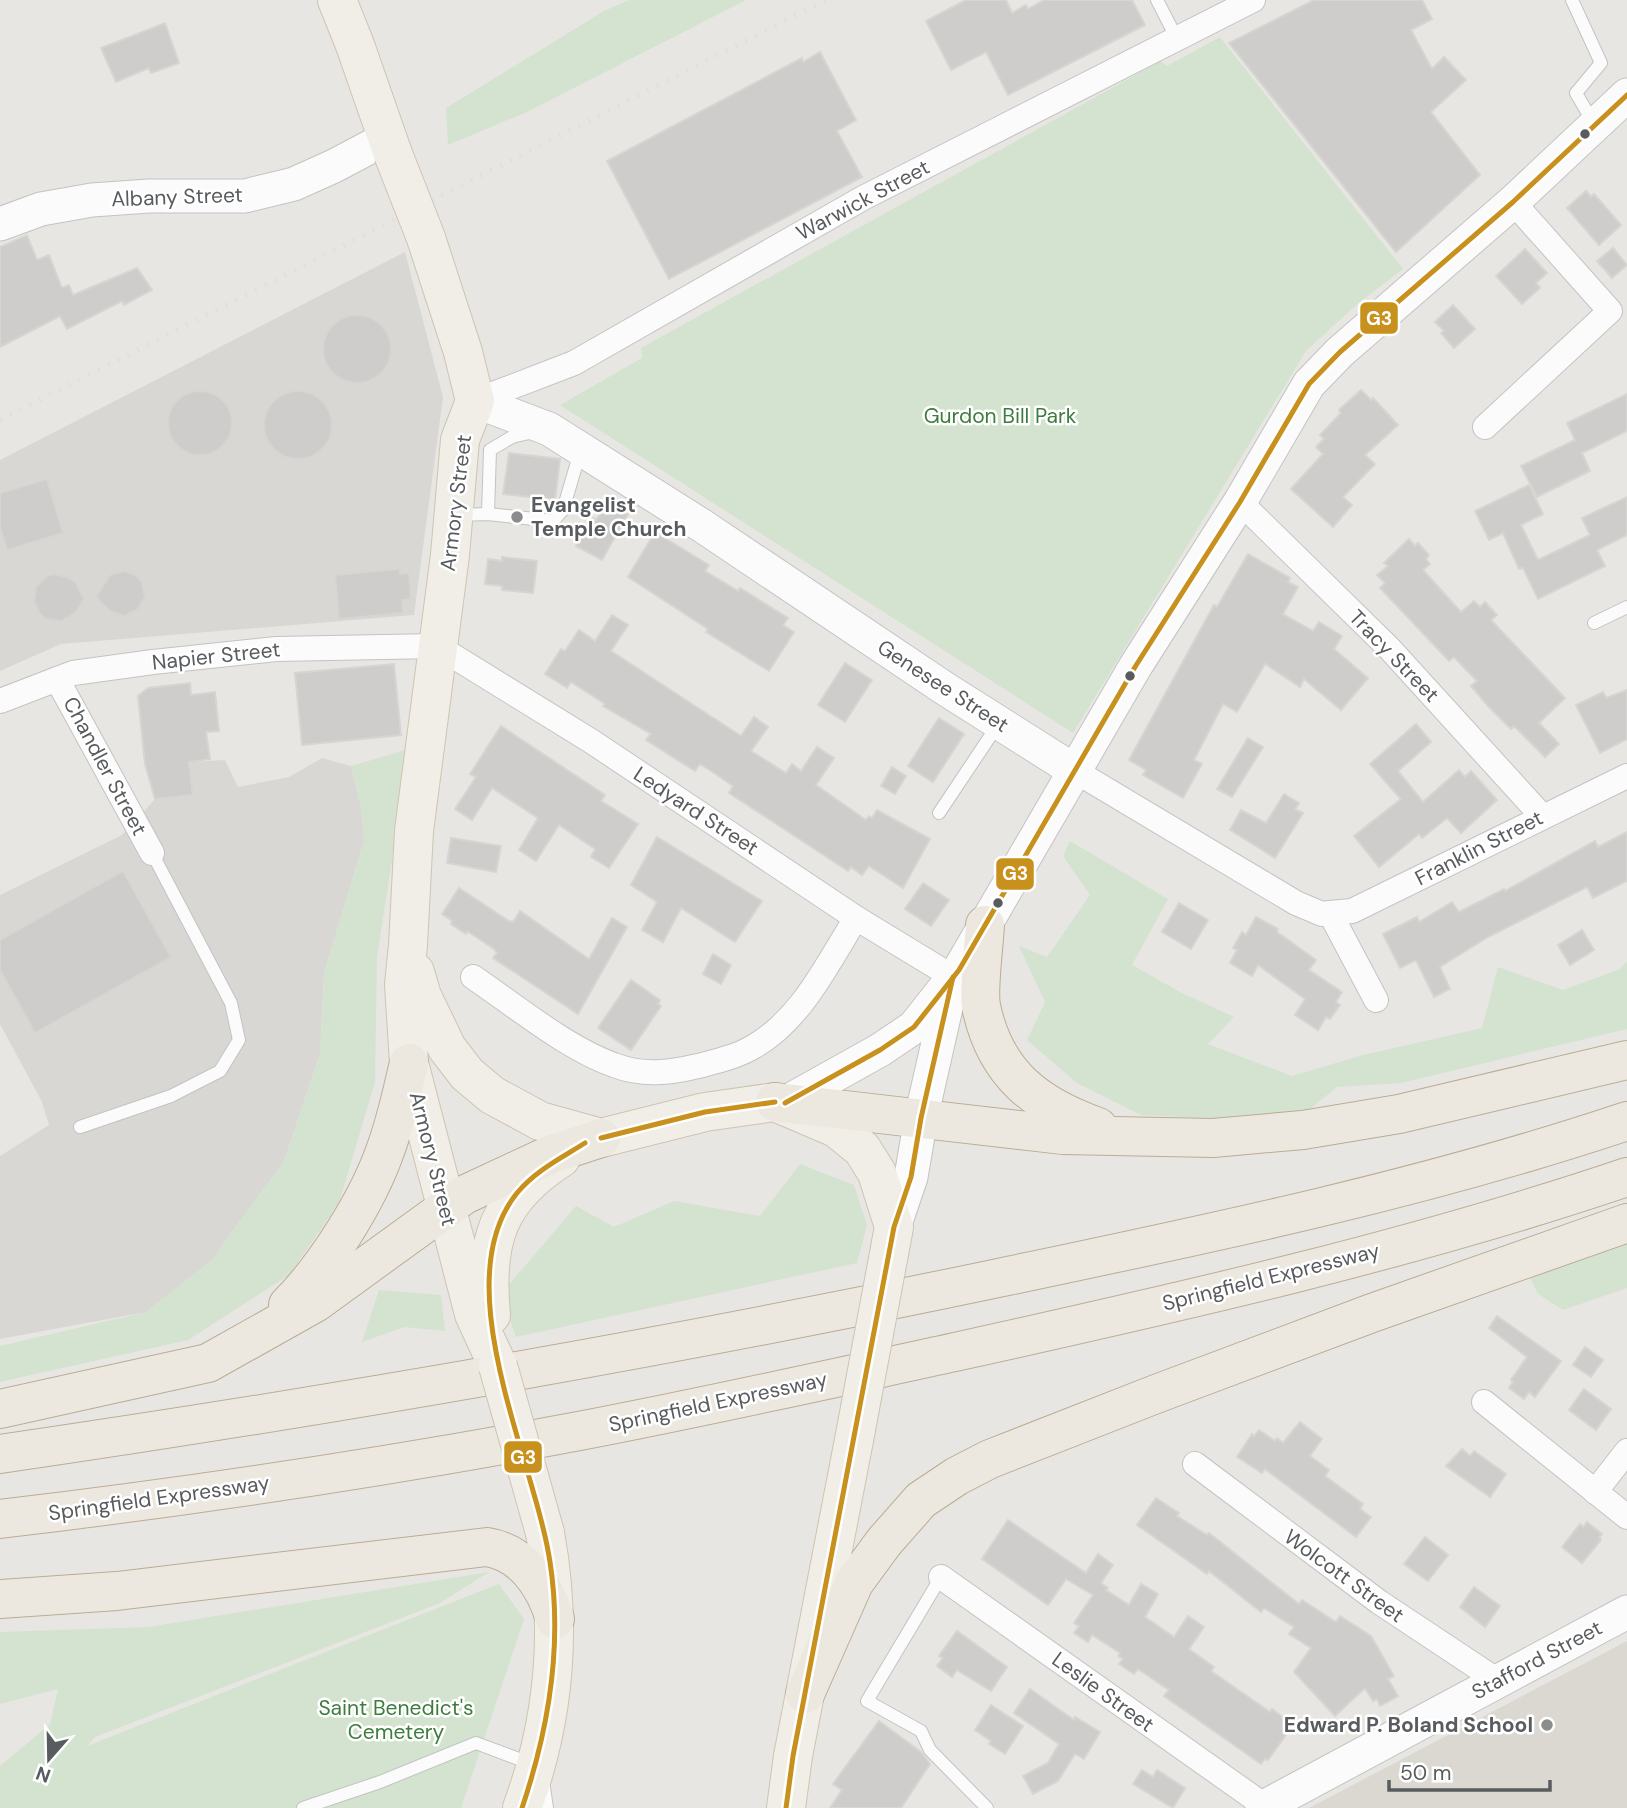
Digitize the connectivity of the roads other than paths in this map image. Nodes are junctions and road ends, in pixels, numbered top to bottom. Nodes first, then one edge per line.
1 (337, 0) edge
2 (1157, 0) edge
3 (1253, 0) edge
4 (1572, 0) edge
5 (1178, 39) junction
6 (1627, 95) edge
7 (1594, 124) junction
8 (390, 146) junction
9 (1513, 202) junction
10 (0, 223) edge
11 (1618, 305) edge
12 (475, 401) junction
13 (1485, 427) dead end
14 (549, 429) junction
15 (581, 449) junction
16 (1240, 502) junction
17 (471, 514) junction
18 (1627, 607) edge
19 (1594, 623) dead end
20 (437, 646) junction
21 (57, 679) junction
22 (0, 701) edge
23 (999, 723) junction
24 (1076, 771) junction
25 (1627, 776) edge
26 (939, 813) dead end
27 (1542, 816) junction
28 (152, 853) joint
29 (1330, 914) junction
30 (856, 918) junction
31 (985, 925) junction
32 (408, 945) junction
33 (473, 977) dead end
34 (953, 977) junction
35 (1376, 1000) dead end
36 (1627, 1060) edge
37 (409, 1063) junction
38 (780, 1102) junction
39 (921, 1118) junction
40 (1627, 1121) edge
41 (80, 1126) dead end
42 (1126, 1137) junction
43 (593, 1140) junction
44 (1627, 1177) edge
45 (445, 1207) junction
46 (1627, 1223) edge
47 (892, 1235) junction
48 (485, 1322) junction
49 (255, 1337) junction
50 (1484, 1402) dead end
51 (0, 1409) edge
52 (1627, 1451) edge
53 (0, 1454) edge
54 (1195, 1464) dead end
55 (1595, 1492) junction
56 (1627, 1517) edge
57 (0, 1519) edge
58 (942, 1577) joint
59 (0, 1599) edge
60 (1627, 1612) edge
61 (555, 1619) junction
62 (1498, 1681) junction
63 (805, 1694) junction
64 (536, 1766) junction
65 (1263, 1807) edge
66 (303, 1808) edge
67 (523, 1808) edge
68 (547, 1808) edge
69 (786, 1808) edge
70 (987, 1808) edge

1 - 8 main road
2 - 5 lane
3 - 5 street, Warwick Street
4 - 7 lane
5 - 12 street, Warwick Street
6 - 7 main road
7 - 9 main road
8 - 10 main road, Albany Street
8 - 12 main road, bridge
9 - 11 street
9 - 16 main road
11 - 13 street
12 - 14 main road, Genesee Street
12 - 17 main road, Armory Street
14 - 15 main road, Genesee Street
14 - 17 lane
15 - 17 lane
15 - 23 main road, Genesee Street
16 - 24 main road
16 - 27 street, Tracy Street
17 - 20 main road, Armory Street
18 - 19 lane
20 - 21 street, Napier Street
20 - 30 street, Ledyard Street
20 - 32 main road, Armory Street
21 - 22 street, Napier Street
21 - 28 street, Chandler Street
23 - 24 main road, Genesee Street
23 - 26 lane
24 - 29 street, Genesee Street
24 - 31 main road
25 - 27 street, Franklin Street
27 - 29 street, Franklin Street
28 - 41 lane
29 - 35 street
30 - 33 street
30 - 34 street, Ledyard Street
31 - 34 main road
31 - 42 highway
32 - 37 main road, Armory Street
32 - 43 main road, Armory Street
34 - 38 main road
34 - 39 main road
36 - 42 highway
37 - 45 main road, Armory Street
37 - 49 highway
38 - 39 highway
38 - 43 main road
38 - 47 main road
39 - 42 highway
39 - 47 main road
40 - 53 highway
43 - 45 highway
43 - 48 main road
44 - 57 highway, Springfield Expressway
45 - 48 main road, Armory Street
45 - 49 highway
46 - 63 highway
47 - 63 main road, bridge
48 - 61 main road, Armory Street, bridge
49 - 51 highway
50 - 55 street
52 - 55 street
54 - 62 street, Wolcott Street
55 - 56 street
58 - 65 street, Leslie Street
58 - 70 lane
59 - 61 highway
60 - 62 main road, Stafford Street
61 - 64 main road, Armory Street
62 - 65 main road, Stafford Street
63 - 69 main road
64 - 66 lane
64 - 67 main road, Armory Street
64 - 68 lane

